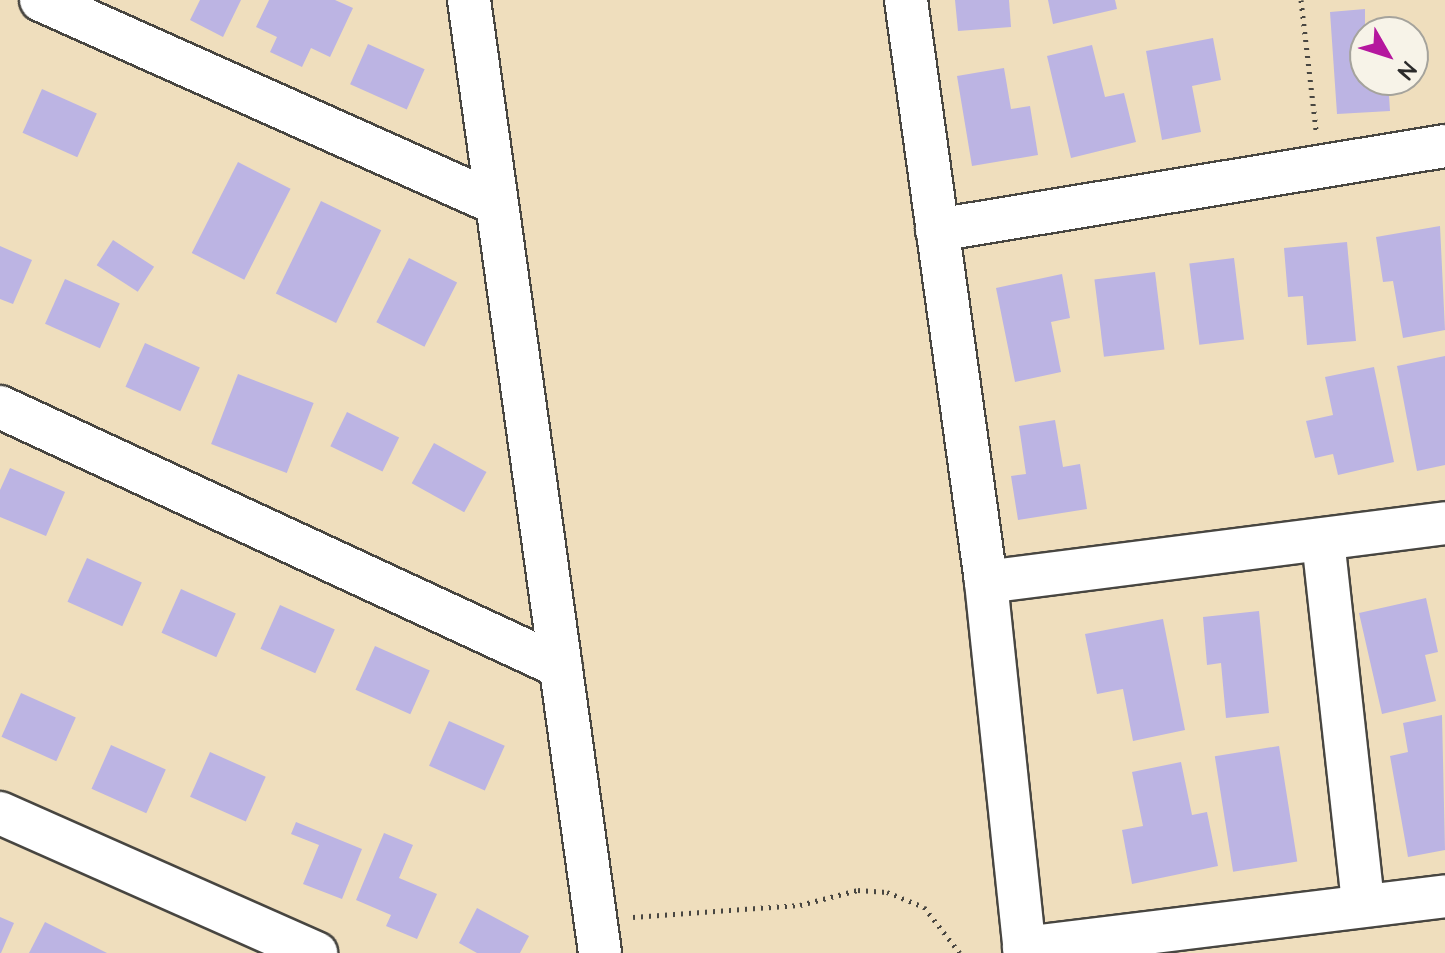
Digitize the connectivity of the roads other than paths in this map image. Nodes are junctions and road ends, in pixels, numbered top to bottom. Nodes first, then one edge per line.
1 (41, 0) edge
2 (469, 0) edge
3 (906, 0) edge
4 (1445, 146) edge
5 (495, 203) junction
6 (937, 230) junction
7 (0, 407) edge
8 (1445, 523) edge
9 (1323, 540) junction
10 (986, 582) junction
11 (561, 667) junction
12 (0, 813) edge
13 (1445, 896) edge
14 (1363, 904) junction
15 (598, 936) edge
16 (1024, 950) edge
17 (316, 953) edge

1 - 5 street
2 - 5 street
3 - 6 street
4 - 6 street
5 - 11 street
6 - 10 street
7 - 11 street
8 - 9 street
9 - 10 street
9 - 14 street
10 - 16 street
11 - 15 street
12 - 17 street
13 - 14 street
14 - 16 street

